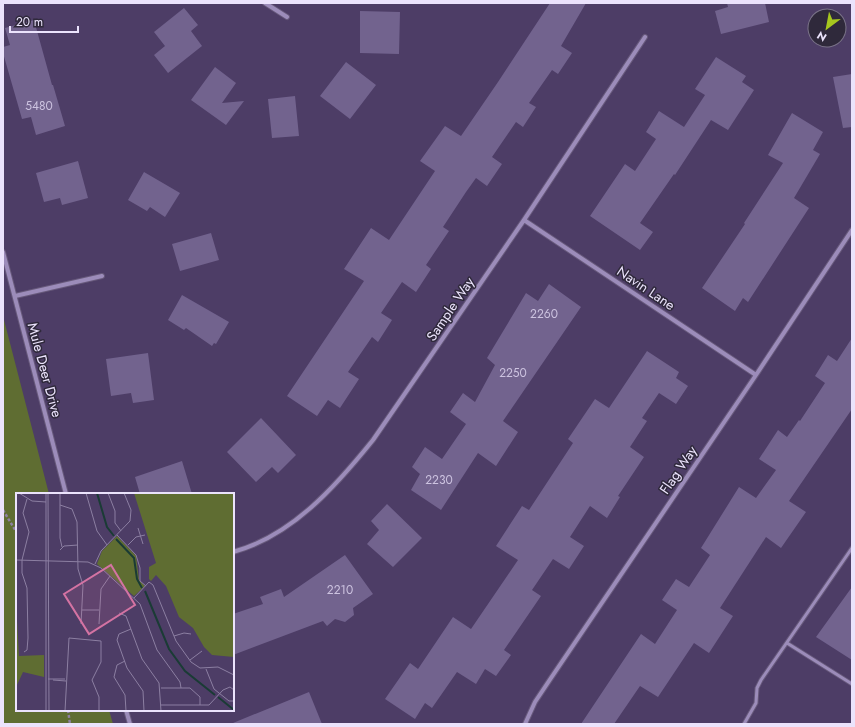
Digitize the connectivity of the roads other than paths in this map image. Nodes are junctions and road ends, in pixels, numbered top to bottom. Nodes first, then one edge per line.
1 (264, 3) edge
2 (287, 17) dead end
3 (645, 37) dead end
4 (524, 220) junction
5 (852, 230) edge
6 (3, 252) edge
7 (102, 276) dead end
8 (15, 296) junction
9 (756, 375) junction
10 (66, 493) edge
11 (852, 548) edge
12 (234, 552) edge
13 (787, 643) junction
14 (852, 684) edge
15 (126, 711) edge
16 (130, 724) edge
17 (525, 724) edge
18 (744, 724) edge

1 - 2 street
3 - 4 street, Sample Way
4 - 9 street, Navin Lane
4 - 12 street, Sample Way
5 - 9 street, Flag Way
6 - 8 street, Mule Deer Drive
7 - 8 street
8 - 10 street, Mule Deer Drive
9 - 17 street, Flag Way
11 - 13 lane
13 - 14 lane
13 - 18 lane
15 - 16 street

